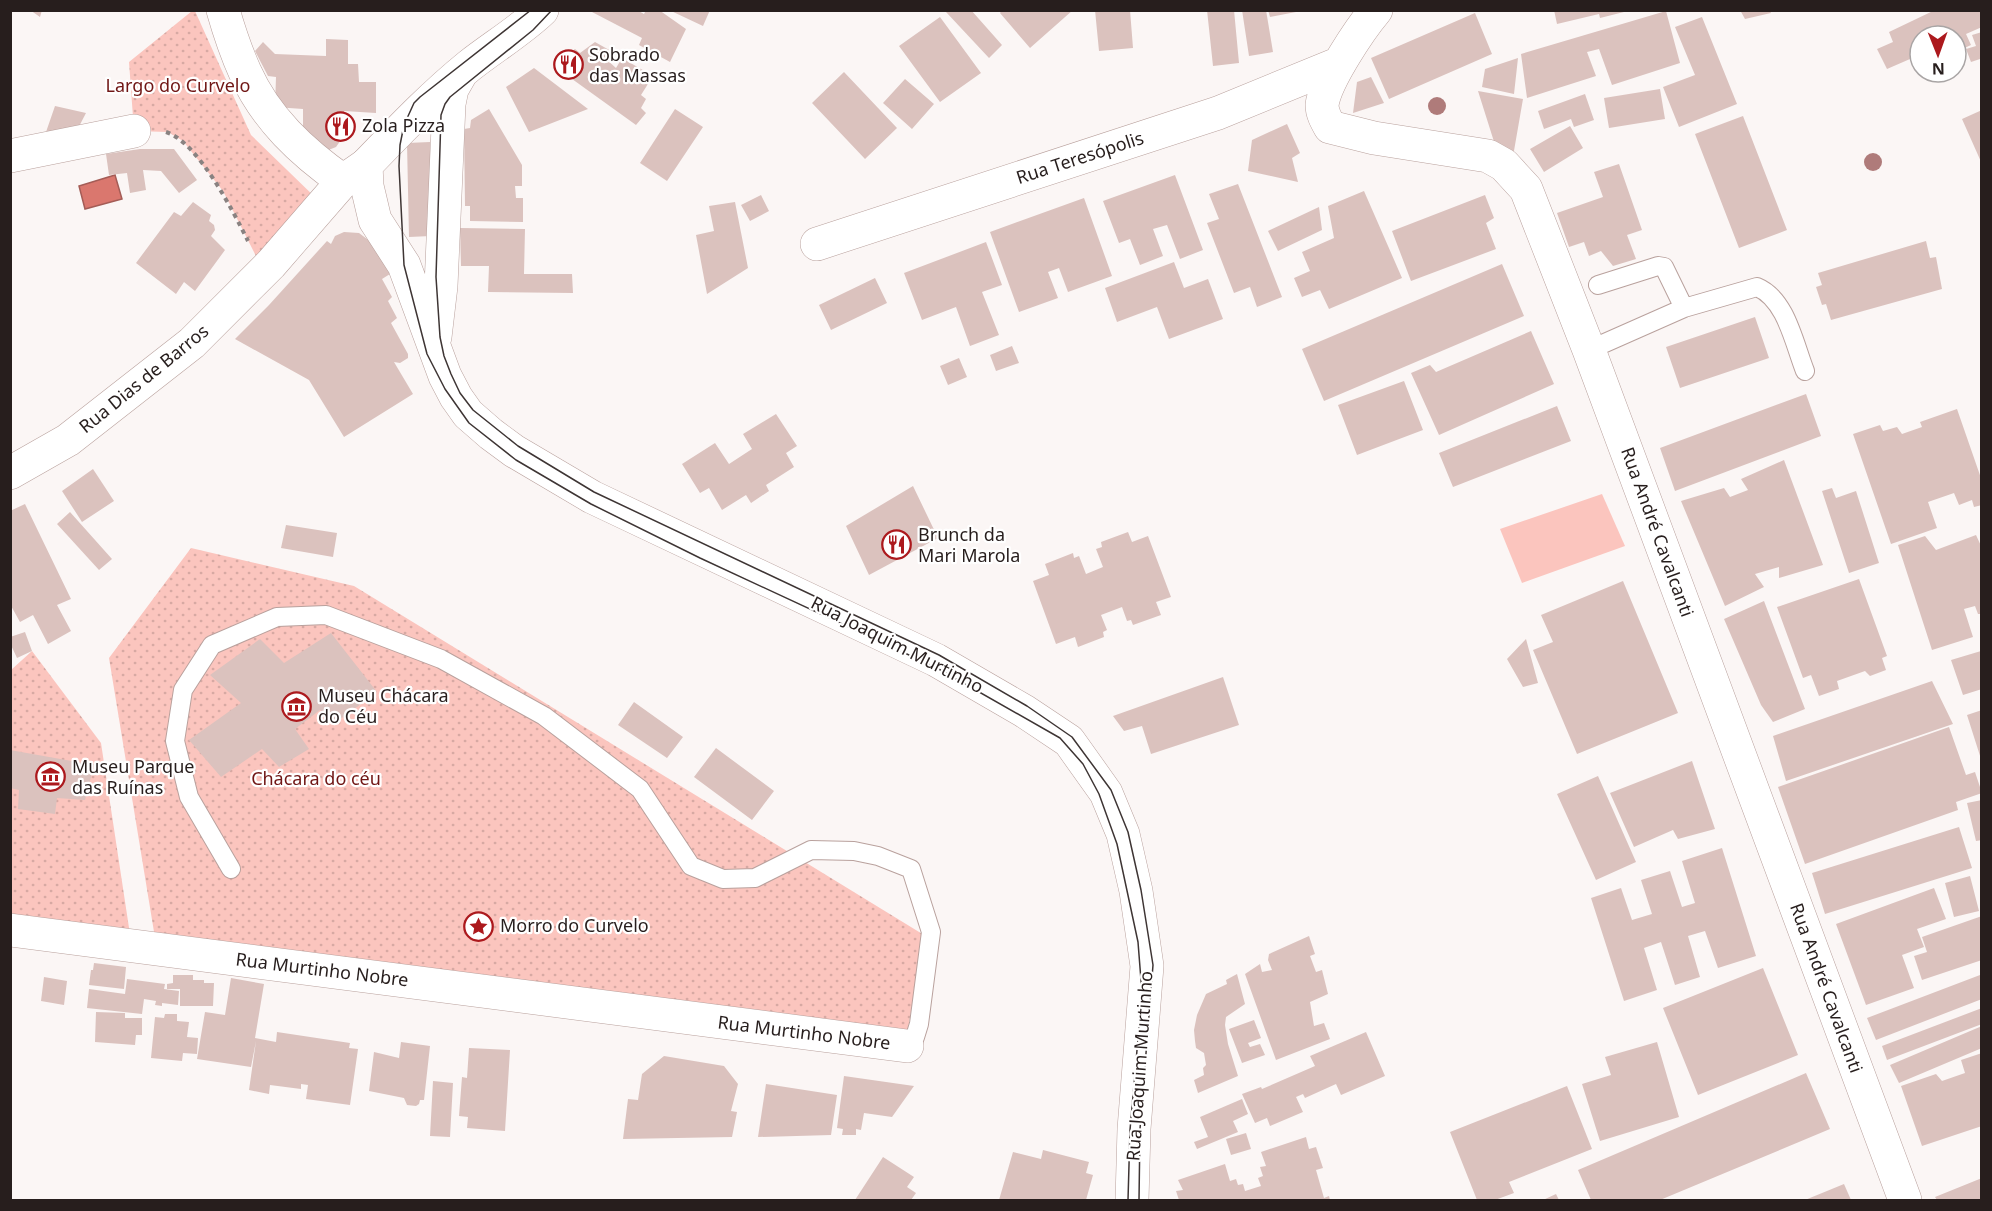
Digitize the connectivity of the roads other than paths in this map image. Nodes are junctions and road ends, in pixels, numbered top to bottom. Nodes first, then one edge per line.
1 (223, 10) edge
2 (542, 10) edge
3 (1376, 10) edge
4 (1340, 63) junction
5 (460, 75) junction
6 (134, 131) road end
7 (10, 156) edge
8 (355, 173) junction
9 (817, 244) dead end
10 (1598, 285) dead end
11 (1683, 308) junction
12 (434, 345) junction
13 (1590, 350) junction
14 (1805, 370) dead end
15 (10, 473) edge
16 (231, 869) dead end
17 (10, 930) edge
18 (907, 1046) joint
19 (1132, 1200) edge
20 (1905, 1200) edge

1 - 8 street
2 - 5 street, Rua Dias de Barros
3 - 4 street, Rua André Cavalcanti
4 - 9 street, Rua Teresópolis
4 - 13 street, Rua André Cavalcanti
5 - 8 street, Rua Dias de Barros
5 - 12 street, Rua Joaquim Murtinho
6 - 7 street
8 - 12 street, Rua Joaquim Murtinho
8 - 15 street, Rua Dias de Barros
10 - 11 lane
11 - 13 lane
11 - 14 lane
12 - 19 street, Rua Joaquim Murtinho
13 - 20 street, Rua André Cavalcanti
16 - 18 lane, Rua Murtinho Nobre
17 - 18 street, Rua Murtinho Nobre

